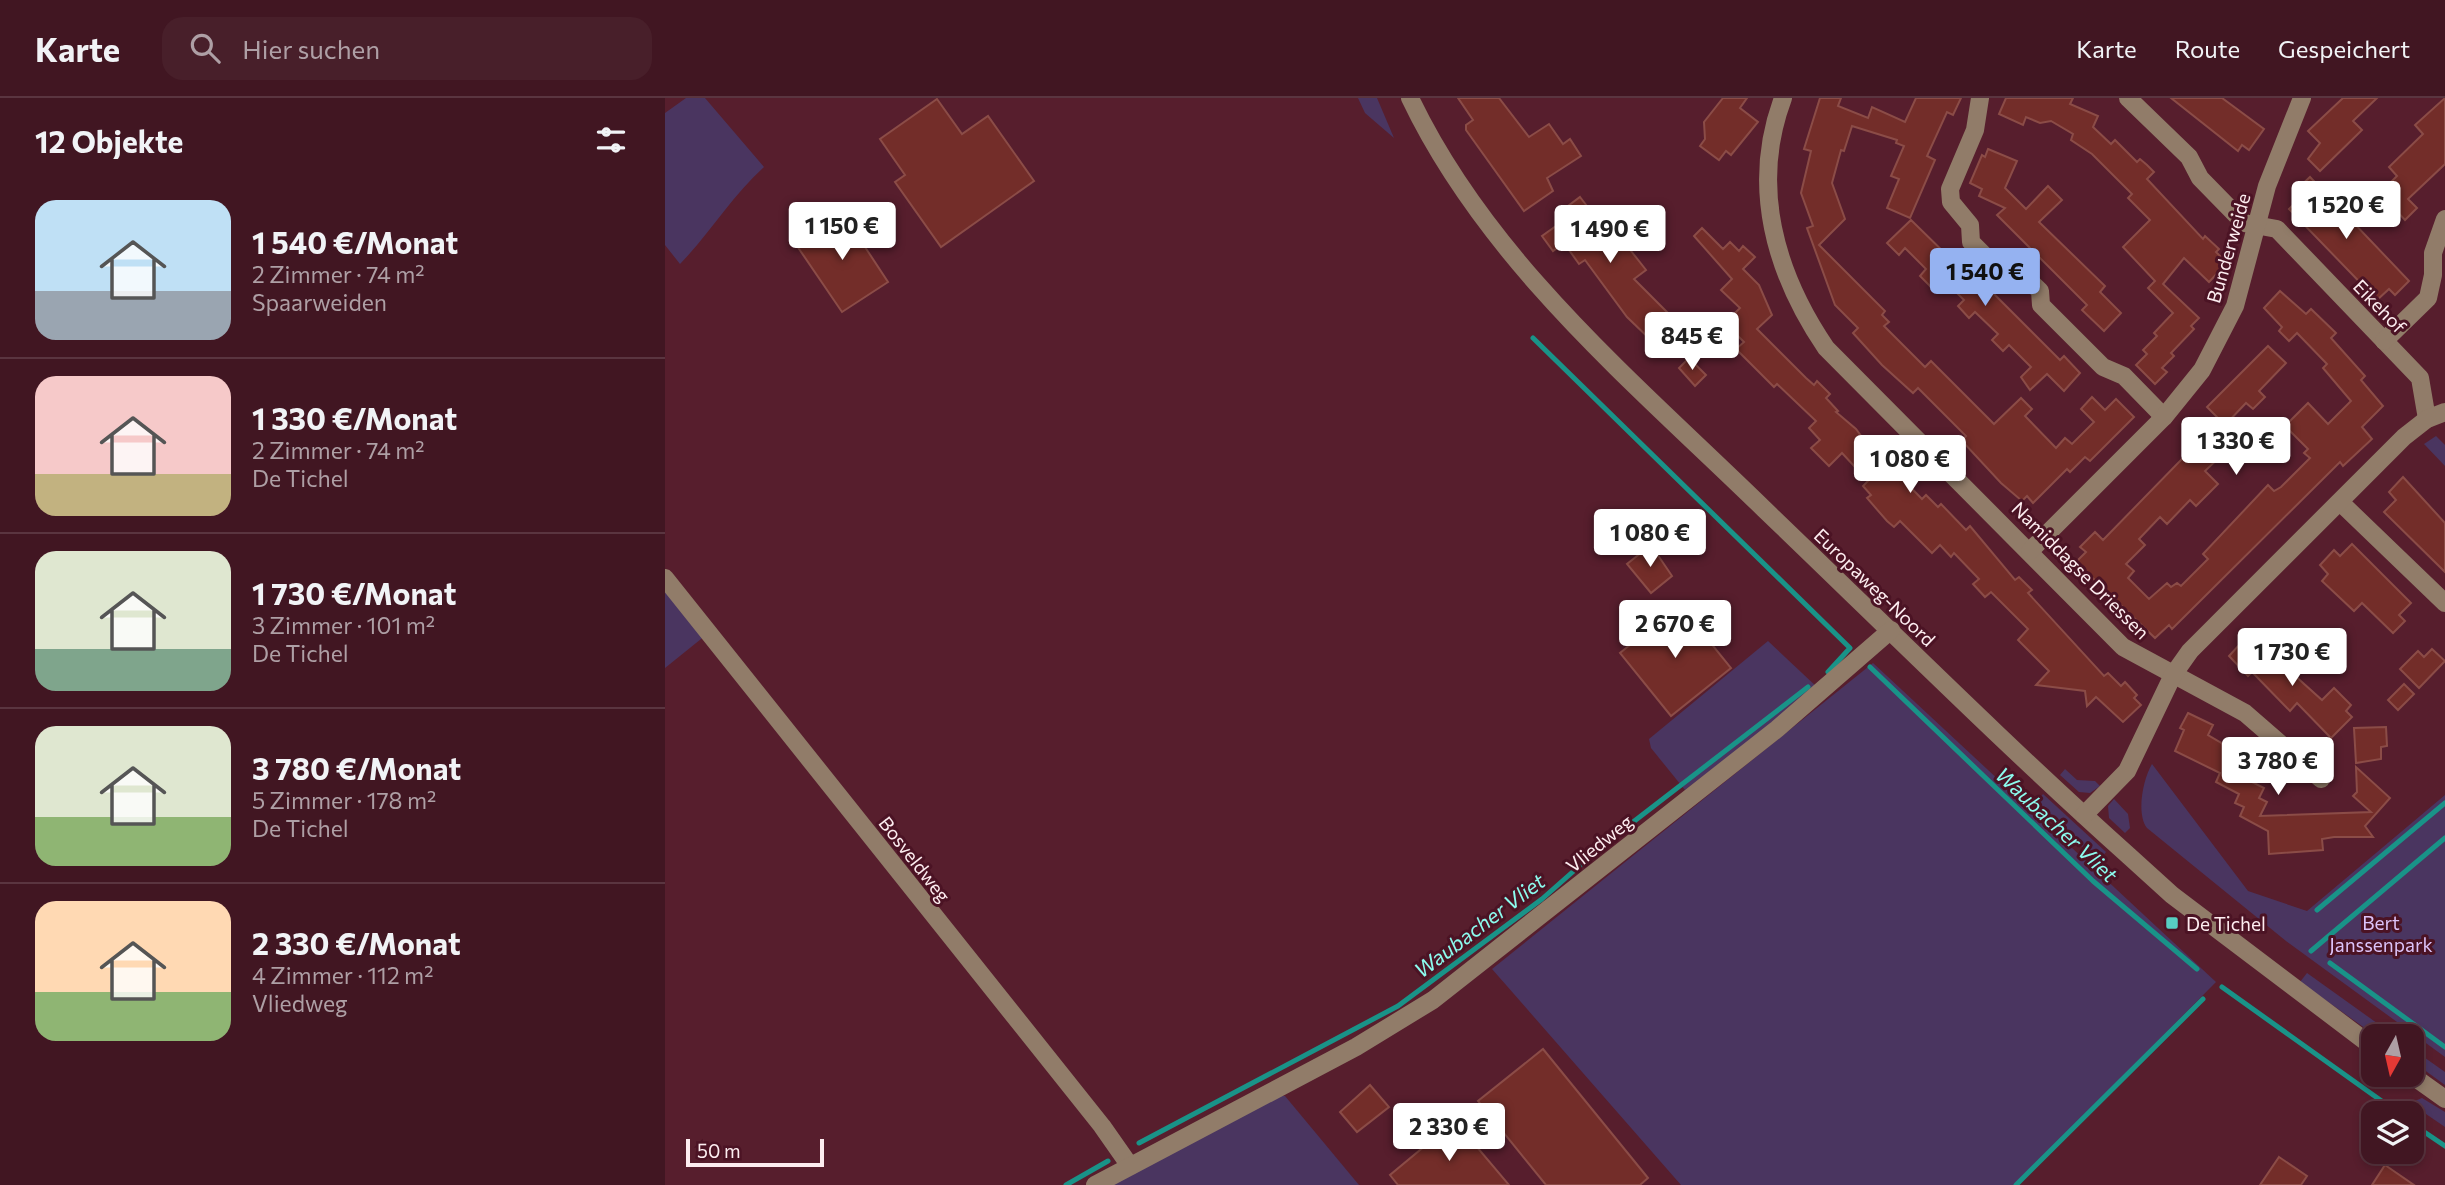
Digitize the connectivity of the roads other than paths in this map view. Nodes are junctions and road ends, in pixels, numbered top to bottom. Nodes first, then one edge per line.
1 (1410, 98) edge
2 (1783, 98) edge
3 (1980, 98) edge
4 (2128, 98) edge
5 (2302, 98) edge
6 (2445, 219) edge
7 (2257, 226) junction
8 (2384, 341) junction
9 (2445, 412) edge
10 (2164, 417) junction
11 (2427, 419) junction
12 (2340, 502) junction
13 (2030, 551) junction
14 (665, 578) edge
15 (2445, 603) edge
16 (1891, 630) junction
17 (2173, 675) junction
18 (2321, 779) dead end
19 (2084, 815) junction
20 (2361, 1038) edge
21 (2424, 1084) edge
22 (2445, 1099) edge
23 (1130, 1166) junction
24 (1095, 1185) edge

1 - 16 street, Europaweg-Noord
2 - 13 street, Namiddagse Driessen
3 - 10 street
4 - 7 street, Eikehof
5 - 7 street, Bunderweide
6 - 8 street
7 - 8 street, Eikehof
7 - 10 street, Bunderweide
8 - 11 street, Eikehof
9 - 11 street
10 - 13 street, Bunderweide
11 - 12 street
12 - 15 street
12 - 17 street
13 - 17 street, Namiddagse Driessen
14 - 23 street, Bosveldweg
16 - 19 street, Europaweg-Noord
16 - 23 street, Vliedweg
17 - 18 street
17 - 19 street
19 - 20 street, Europaweg-Noord
21 - 22 street
23 - 24 street, Vliedweg

